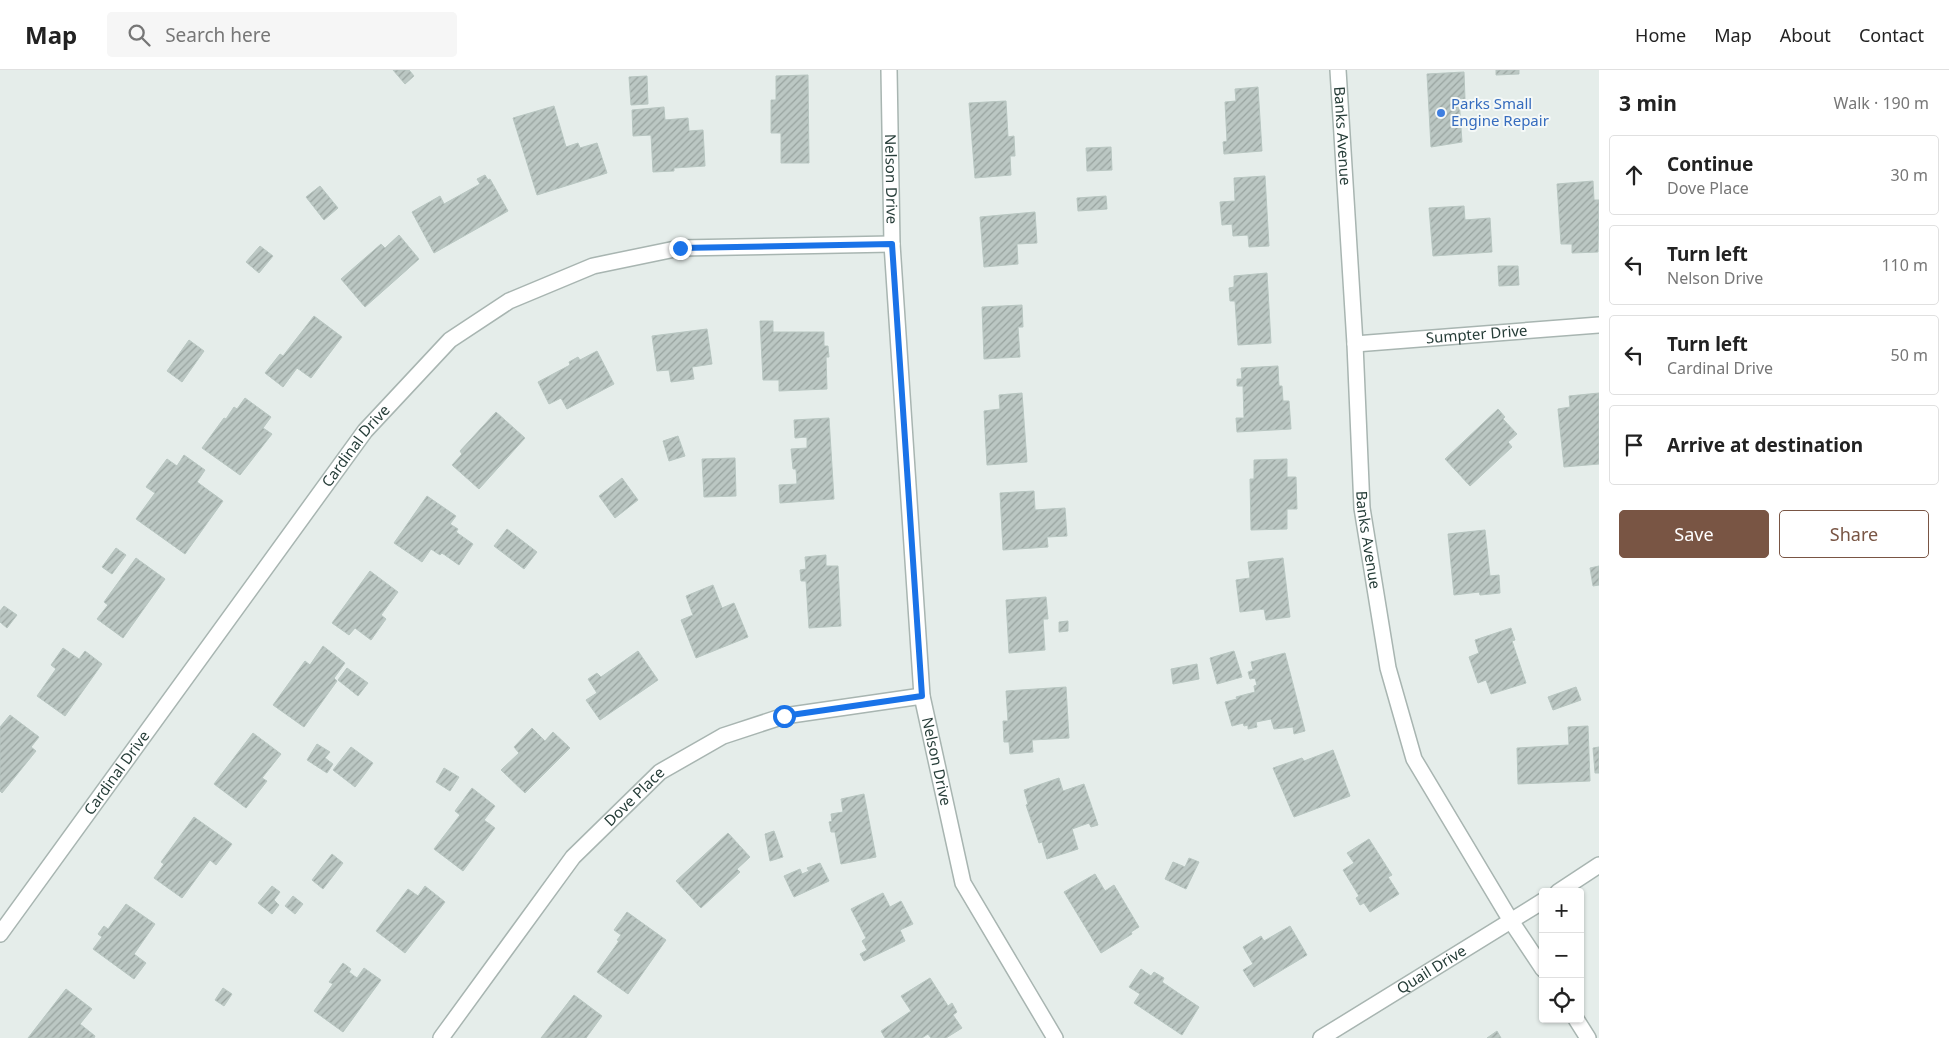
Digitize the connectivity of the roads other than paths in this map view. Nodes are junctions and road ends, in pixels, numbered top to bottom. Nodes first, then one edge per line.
1 (889, 70) edge
2 (1338, 70) edge
3 (892, 244) junction
4 (1599, 325) edge
5 (1355, 344) junction
6 (922, 696) junction
7 (1599, 865) edge
8 (1564, 888) edge
9 (1539, 904) edge
10 (1512, 922) junction
11 (0, 934) edge
12 (1539, 963) edge
13 (1579, 1023) edge
14 (441, 1038) edge
15 (1055, 1038) edge
16 (1321, 1038) edge
17 (1588, 1038) edge

1 - 3 street, Nelson Drive
2 - 5 street, Banks Avenue
3 - 6 street, Nelson Drive
3 - 11 street, Cardinal Drive
4 - 5 street, Sumpter Drive
5 - 10 street, Banks Avenue
6 - 14 street, Dove Place
6 - 15 street, Nelson Drive
7 - 8 street
9 - 10 street, Quail Drive
10 - 12 street, Banks Avenue
10 - 16 street, Quail Drive
13 - 17 street

